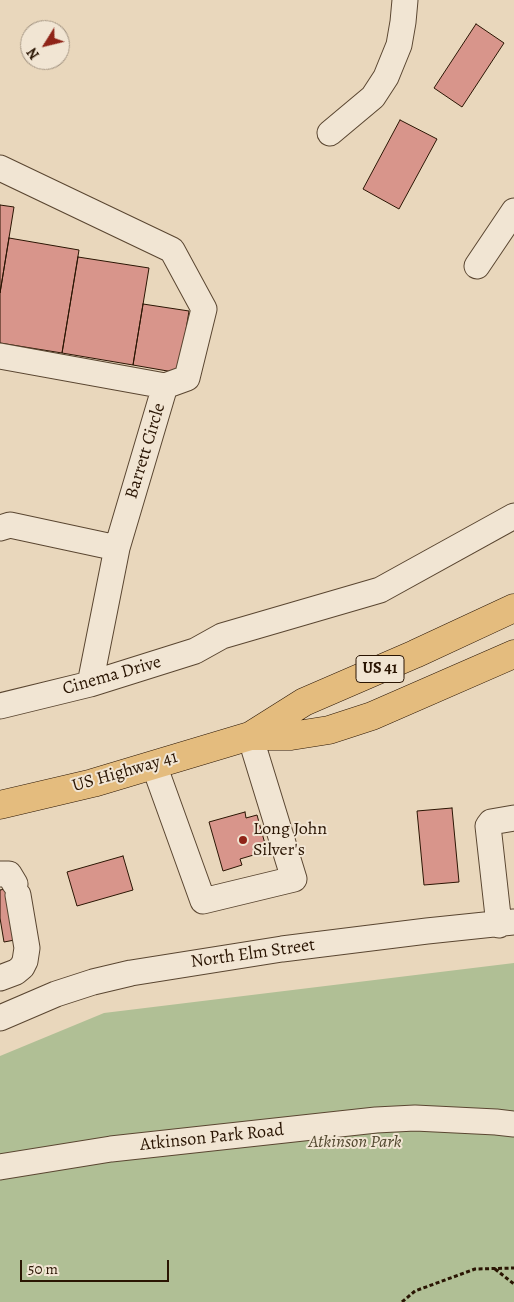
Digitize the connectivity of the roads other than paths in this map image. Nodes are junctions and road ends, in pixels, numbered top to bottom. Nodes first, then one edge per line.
1 (405, 0) edge
2 (330, 133) dead end
3 (0, 168) edge
4 (513, 214) edge
5 (478, 266) dead end
6 (0, 356) edge
7 (165, 386) junction
8 (514, 516) edge
9 (0, 528) edge
10 (117, 548) junction
11 (514, 608) edge
12 (514, 654) edge
13 (90, 684) junction
14 (0, 706) edge
15 (250, 736) junction
16 (154, 765) junction
17 (0, 805) edge
18 (514, 818) edge
19 (11, 884) edge
20 (506, 923) edge
21 (0, 978) edge
22 (0, 1018) edge
23 (514, 1124) edge
24 (0, 1167) edge

1 - 2 street
3 - 7 street, Barrett Circle
4 - 5 street
6 - 7 street
7 - 10 street, Barrett Circle
8 - 13 street, Cinema Drive
9 - 10 street
10 - 13 street, Barrett Circle
11 - 15 highway, US 41
12 - 15 highway, US 41
13 - 14 street, Cinema Drive
15 - 16 highway, US Highway 41 / US 41
15 - 16 street
16 - 17 highway, US Highway 41 / US 41
18 - 20 street
19 - 21 street
20 - 22 street, North Elm Street
23 - 24 street, Atkinson Park Road

